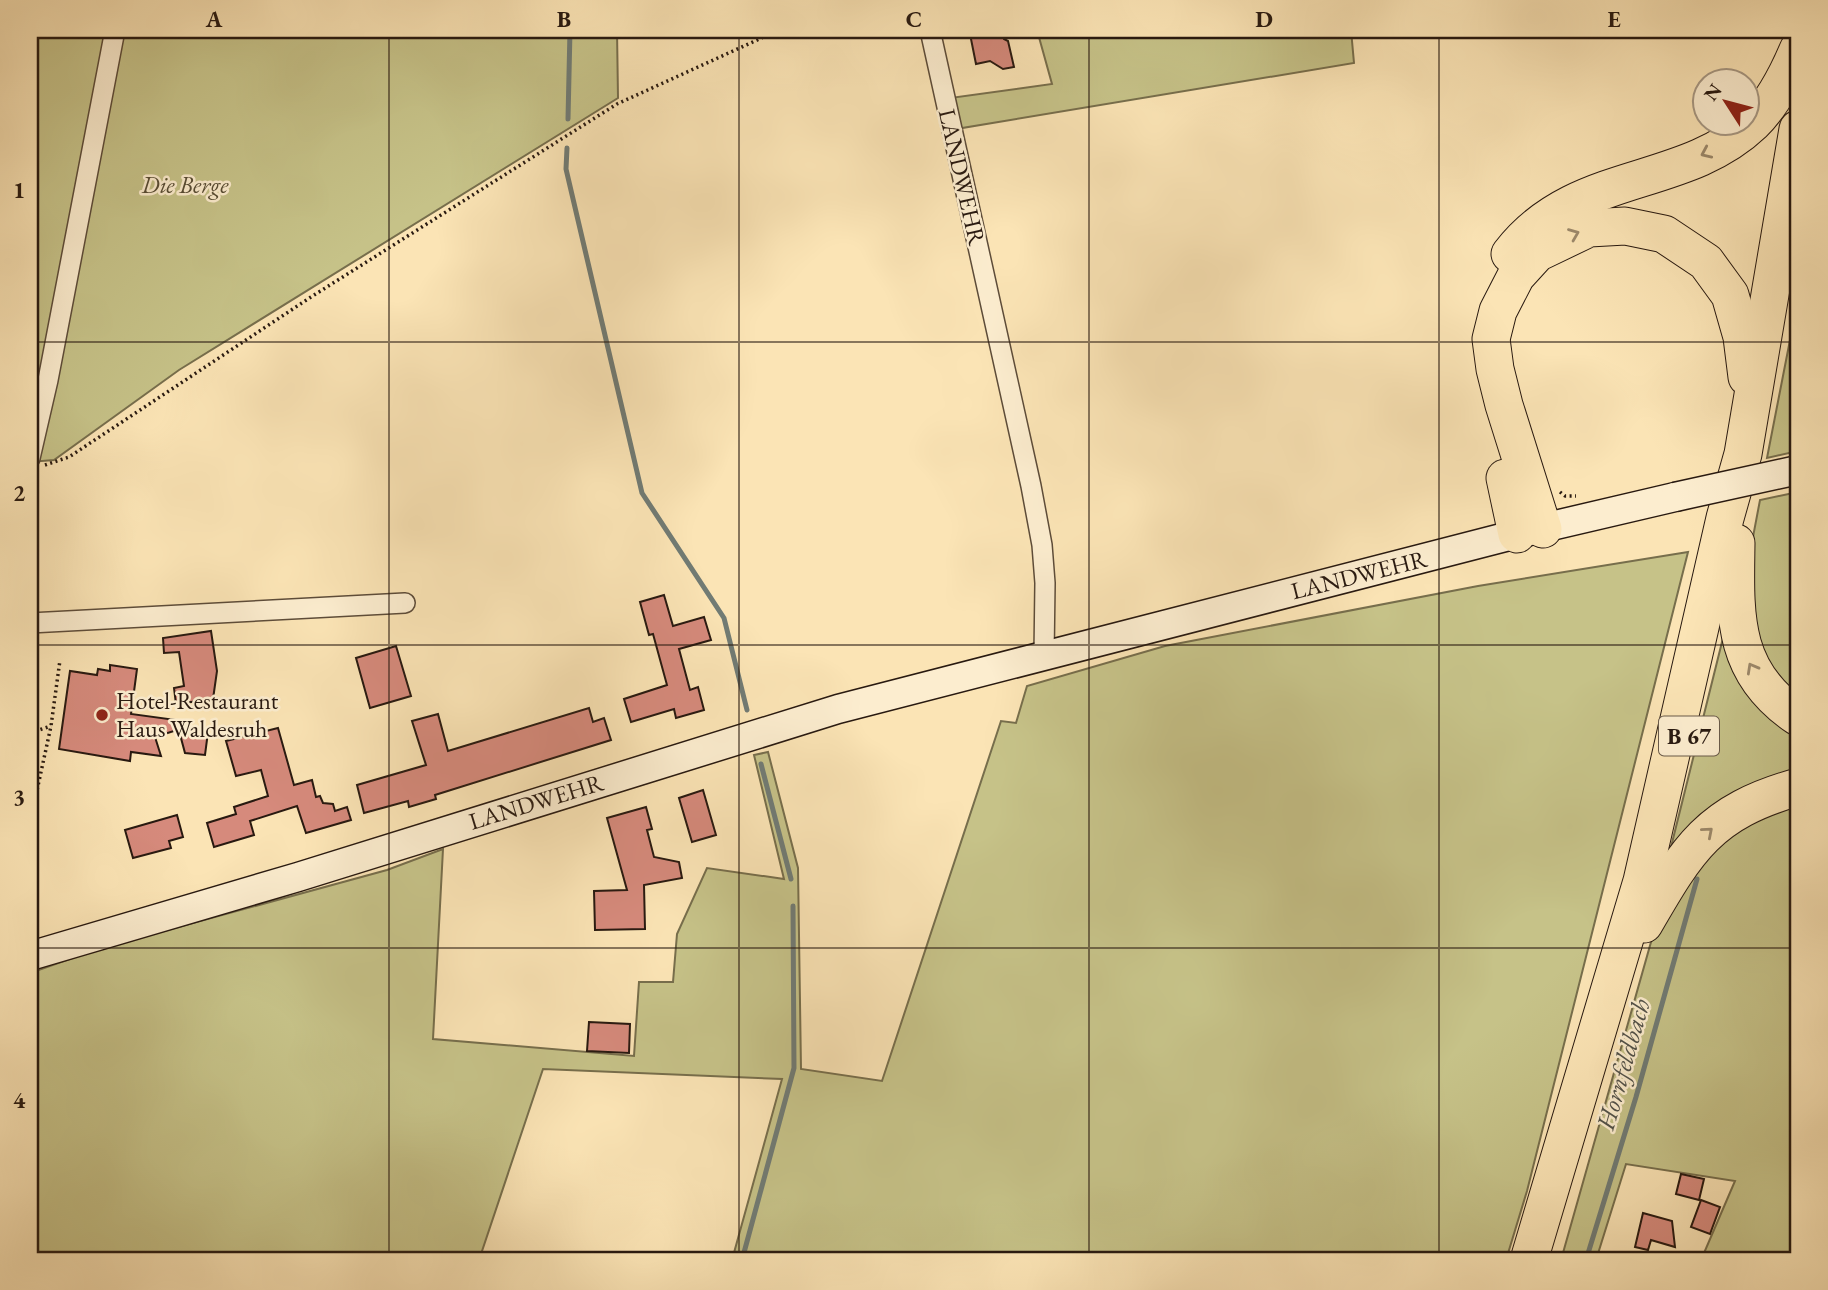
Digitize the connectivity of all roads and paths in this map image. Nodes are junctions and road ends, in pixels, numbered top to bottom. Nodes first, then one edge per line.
1 (115, 30) edge
2 (779, 30) edge
3 (930, 30) edge
4 (1798, 50) edge
5 (1798, 130) edge
6 (1798, 228) edge
7 (36, 462) edge
8 (1798, 470) edge
9 (1731, 530) junction
10 (1530, 532) junction
11 (405, 603) dead end
12 (30, 623) edge
13 (1044, 656) junction
14 (60, 660) dead end
15 (1798, 717) edge
16 (51, 726) junction
17 (30, 733) edge
18 (1798, 787) edge
19 (36, 795) dead end
20 (1641, 928) junction
21 (73, 942) junction
22 (30, 943) edge
23 (30, 956) edge
24 (1529, 1260) edge
25 (1543, 1260) edge

1 - 7 street
2 - 7 path
3 - 13 street, LANDWEHR
4 -> 10 highway
5 - 9 highway, B 67
6 - 9 highway, B 67
8 - 10 main road, LANDWEHR, bridge
10 -> 9 highway
15 -> 9 highway
9 - 20 highway, B 67
9 - 24 highway, B 67
10 - 13 main road, LANDWEHR
11 - 12 street
13 - 21 main road, LANDWEHR
14 - 16 path
16 - 17 path
16 - 19 path
20 -> 18 highway
20 - 25 highway, B 67
21 - 22 street
21 - 23 main road, LANDWEHR

